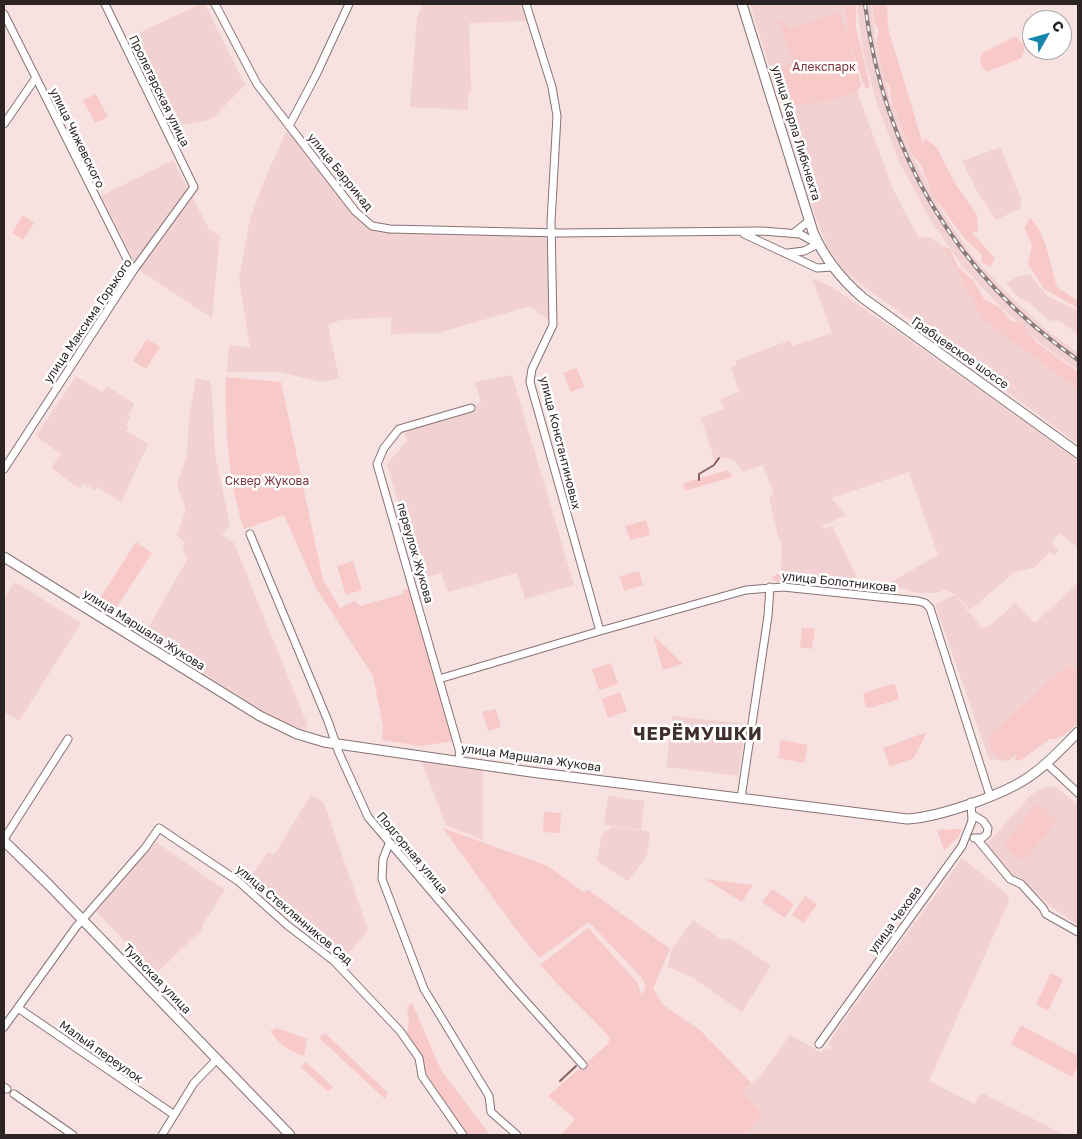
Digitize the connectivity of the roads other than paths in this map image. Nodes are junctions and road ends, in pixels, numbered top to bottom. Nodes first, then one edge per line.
1 (105, 4) edge
2 (216, 4) edge
3 (349, 4) edge
4 (526, 4) edge
5 (742, 4) edge
6 (4, 14) edge
7 (35, 79) junction
8 (4, 124) edge
9 (289, 126) junction
10 (194, 187) joint
11 (810, 220) junction
12 (551, 232) junction
13 (742, 233) junction
14 (783, 233) junction
15 (794, 233) junction
16 (818, 244) junction
17 (779, 249) junction
18 (788, 253) junction
19 (833, 267) junction
20 (133, 271) junction
21 (471, 408) dead end
22 (1078, 452) edge
23 (4, 469) edge
24 (250, 534) dead end
25 (4, 557) edge
26 (770, 587) junction
27 (600, 631) junction
28 (439, 679) junction
29 (1078, 732) edge
30 (68, 739) dead end
31 (335, 744) junction
32 (460, 761) junction
33 (1046, 764) junction
34 (1078, 793) edge
35 (990, 796) junction
36 (741, 798) junction
37 (971, 802) junction
38 (973, 815) junction
39 (967, 836) junction
40 (977, 839) junction
41 (4, 840) edge
42 (389, 844) junction
43 (82, 920) junction
44 (1078, 932) edge
45 (18, 1008) junction
46 (4, 1027) edge
47 (819, 1044) dead end
48 (218, 1059) junction
49 (583, 1065) dead end
50 (14, 1094) dead end
51 (173, 1114) junction
52 (73, 1135) edge
53 (162, 1135) edge
54 (290, 1135) edge
55 (463, 1135) edge
56 (517, 1135) edge

1 - 10 street, Пролетарская улица
2 - 9 street, улица Баррикад
3 - 9 street
4 - 12 street, улица Константиновых
5 - 11 main road, улица Карла Либкнехта
6 - 7 street, улица Чижевского
7 - 8 street
7 - 20 street, улица Чижевского
9 - 12 street, улица Баррикад
10 - 20 street, улица Максима Горького
11 - 15 street
11 - 16 main road, улица Карла Либкнехта
12 - 13 street
12 - 27 street, улица Константиновых
13 - 14 street
13 - 17 street
14 - 15 street
14 - 17 street
15 - 16 street
16 - 18 street
16 - 19 main road, улица Карла Либкнехта
17 - 18 street
18 - 19 street
19 - 22 main road, Грабцевское шоссе
20 - 23 street, улица Максима Горького
21 - 28 street, переулок Жукова
24 - 31 street, Подгорная улица
25 - 31 main road, улица Маршала Жукова
26 - 27 street, улица Болотникова
26 - 35 street, улица Болотникова
26 - 36 street
27 - 28 street, улица Болотникова
28 - 32 street, переулок Жукова
29 - 33 main road, улица Маршала Жукова
30 - 41 street
31 - 32 main road, улица Маршала Жукова
31 - 42 street, Подгорная улица
32 - 36 main road, улица Маршала Жукова
33 - 34 street
33 - 35 main road, улица Маршала Жукова
35 - 37 main road, улица Маршала Жукова
36 - 37 main road, улица Маршала Жукова
37 - 38 street, улица Чехова
38 - 39 street, улица Чехова
38 - 40 street
39 - 40 street
39 - 47 street, улица Чехова
40 - 44 street
41 - 43 main road, Тульская улица
42 - 49 street, Подгорная улица
42 - 56 street
43 - 45 street
43 - 48 main road, Тульская улица
43 - 55 street, улица Стеклянников Сад
45 - 46 street
45 - 51 street, Малый переулок
48 - 51 street
48 - 54 main road, Тульская улица
50 - 52 street
51 - 53 street

